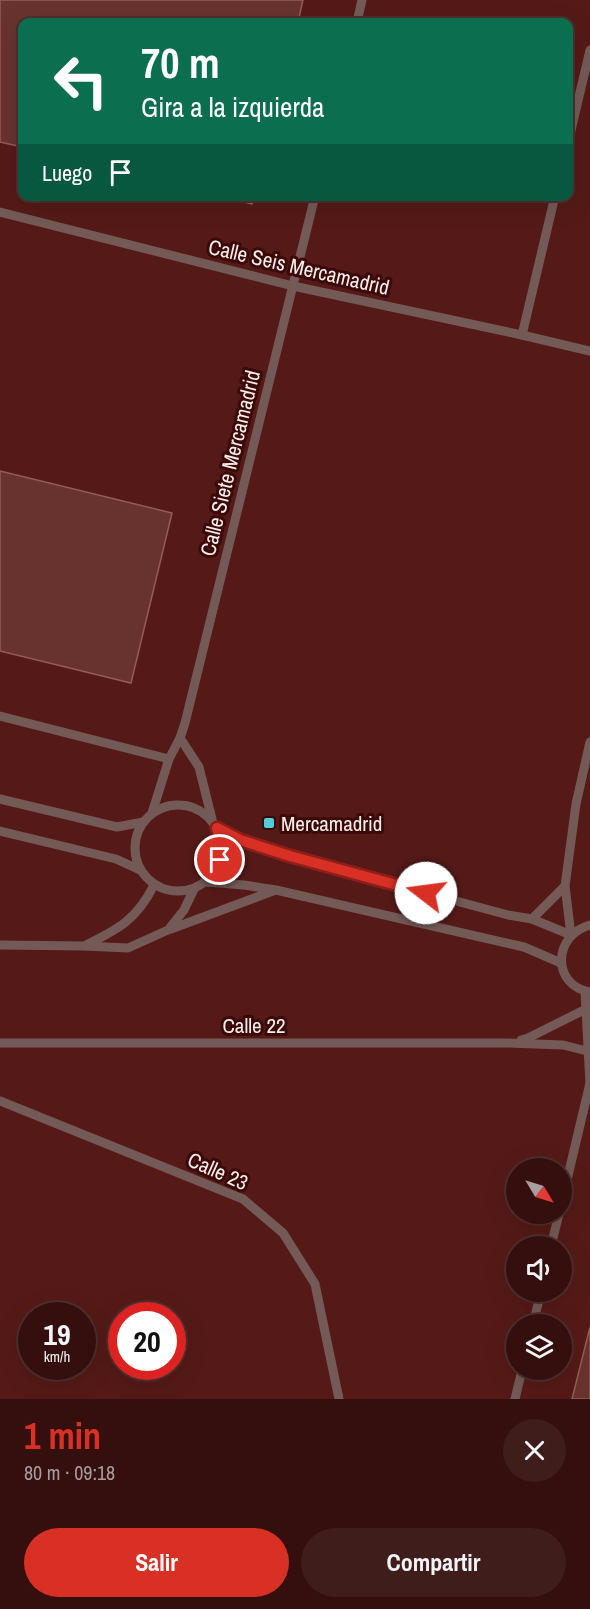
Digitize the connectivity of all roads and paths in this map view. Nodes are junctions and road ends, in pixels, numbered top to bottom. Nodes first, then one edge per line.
1 (363, 0) edge
2 (358, 18) edge
3 (590, 50) edge
4 (573, 122) edge
5 (314, 201) edge
6 (554, 201) edge
7 (0, 212) edge
8 (293, 286) junction
9 (522, 335) junction
10 (590, 351) edge
11 (0, 716) edge
12 (180, 738) junction
13 (590, 742) edge
14 (169, 759) junction
15 (0, 799) edge
16 (152, 813) junction
17 (143, 822) junction
18 (215, 825) junction
19 (0, 831) edge
20 (140, 870) junction
21 (206, 882) junction
22 (154, 885) junction
23 (565, 886) junction
24 (194, 889) junction
25 (276, 890) junction
26 (532, 919) junction
27 (590, 925) edge
28 (168, 930) junction
29 (571, 935) junction
30 (0, 945) edge
31 (84, 946) junction
32 (561, 963) junction
33 (587, 992) edge
34 (586, 1009) junction
35 (0, 1043) edge
36 (507, 1043) junction
37 (587, 1051) junction
38 (590, 1084) edge
39 (0, 1101) edge
40 (572, 1159) edge
41 (520, 1380) edge
42 (339, 1399) edge
43 (515, 1399) edge

1 - 2 lane
3 - 4 lane
5 - 8 lane, Calle Siete Mercamadrid
6 - 9 lane
7 - 8 lane, Calle Seis Mercamadrid
8 - 9 lane, Calle Seis Mercamadrid
8 - 12 lane, Calle Siete Mercamadrid
9 - 10 lane, Calle Seis Mercamadrid
11 - 14 lane
12 - 14 lane, Calle Siete Mercamadrid
12 - 18 lane
13 - 23 lane
14 - 16 lane, Calle Siete Mercamadrid
15 - 17 lane
16 - 17 lane
16 - 18 lane
17 - 20 lane
18 - 21 lane
18 - 26 lane
19 - 20 lane
20 - 22 lane
21 - 24 lane
21 - 25 lane
22 - 24 lane
22 - 31 lane
23 - 26 lane
23 - 29 lane
24 - 28 lane
25 - 28 lane
25 - 32 lane
26 - 29 lane
27 - 29 lane
28 - 31 lane
29 - 32 lane
30 - 31 lane
32 - 33 lane
33 - 34 lane
34 - 36 lane, Calle 22
34 - 37 lane
35 - 36 lane, Calle 22
36 - 37 lane, Calle 22
37 - 38 lane
38 - 40 lane
39 - 42 lane, Calle 23
41 - 43 lane

